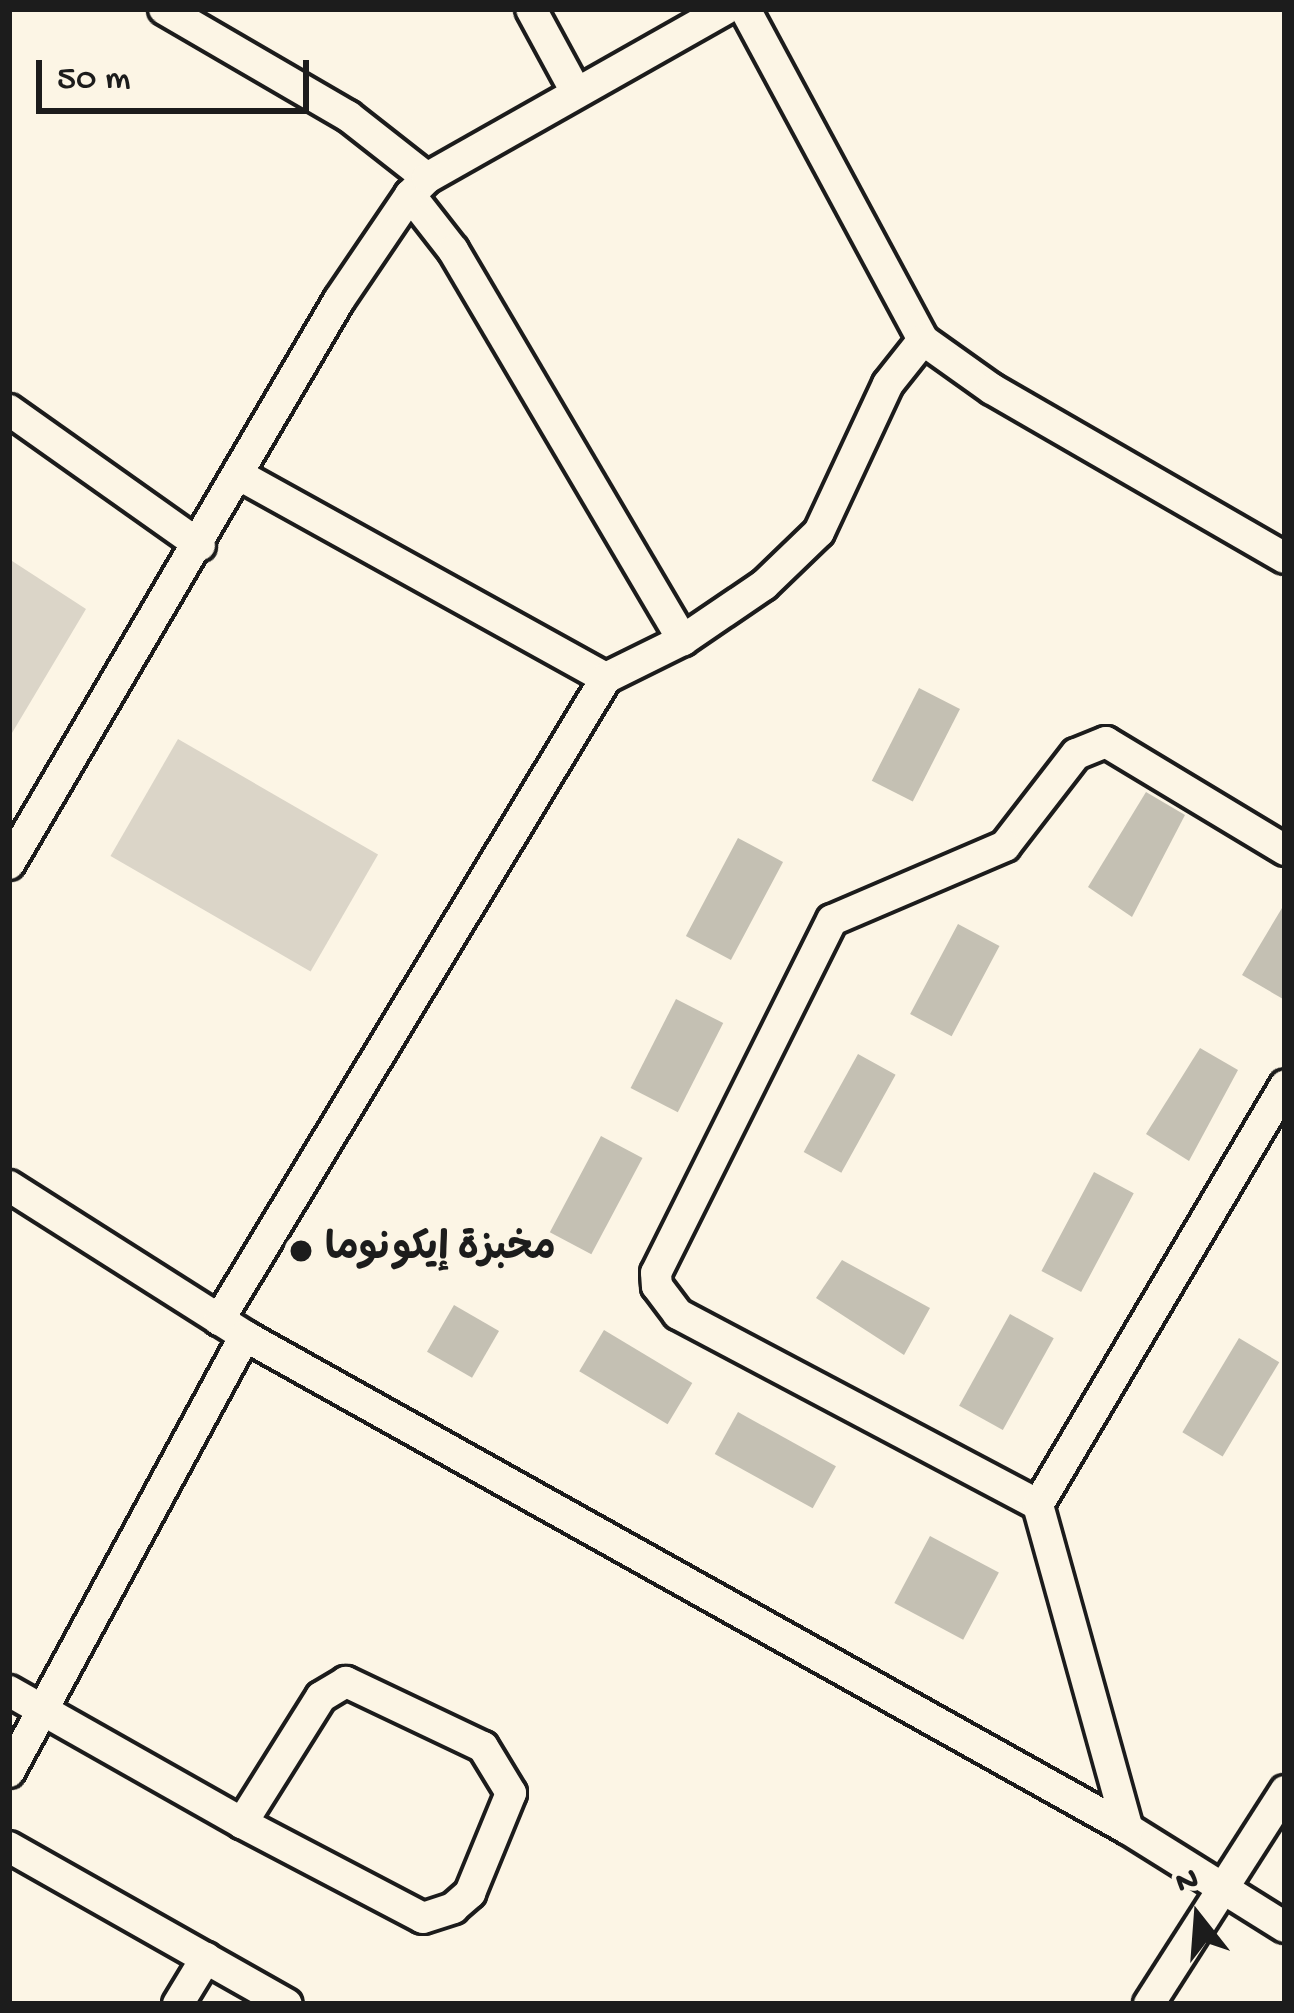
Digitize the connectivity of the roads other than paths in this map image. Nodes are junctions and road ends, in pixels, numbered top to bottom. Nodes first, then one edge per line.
1 (164, 9) edge
2 (531, 9) edge
3 (726, 9) edge
4 (745, 9) edge
5 (693, 16) edge
6 (576, 92) junction
7 (418, 186) junction
8 (923, 340) junction
9 (9, 410) edge
10 (241, 476) junction
11 (200, 545) junction
12 (1285, 558) edge
13 (683, 640) junction
14 (606, 678) junction
15 (1285, 850) edge
16 (9, 864) edge
17 (1285, 1084) edge
18 (9, 1186) edge
19 (232, 1328) junction
20 (1038, 1505) junction
21 (9, 1691) edge
22 (45, 1711) junction
23 (9, 1772) edge
24 (1285, 1791) edge
25 (242, 1823) junction
26 (1128, 1829) junction
27 (9, 1847) edge
28 (1227, 1892) junction
29 (1285, 1927) edge
30 (206, 1958) junction
31 (178, 2004) edge
32 (286, 2004) edge
33 (1148, 2004) edge

1 - 7 street
2 - 6 street
3 - 5 street
4 - 8 street
5 - 6 street
6 - 7 street
7 - 10 street
7 - 13 street
8 - 12 street
8 - 13 street
9 - 11 street
10 - 11 street
10 - 14 street
11 - 16 street
13 - 14 street
14 - 19 street
15 - 20 street
17 - 20 street
18 - 19 street
19 - 22 street
19 - 26 street
20 - 26 street
21 - 22 street
22 - 23 street
22 - 25 street
24 - 28 street
25 - 25 street
26 - 28 street
27 - 30 street
28 - 29 street
28 - 33 street
30 - 31 street
30 - 32 street

